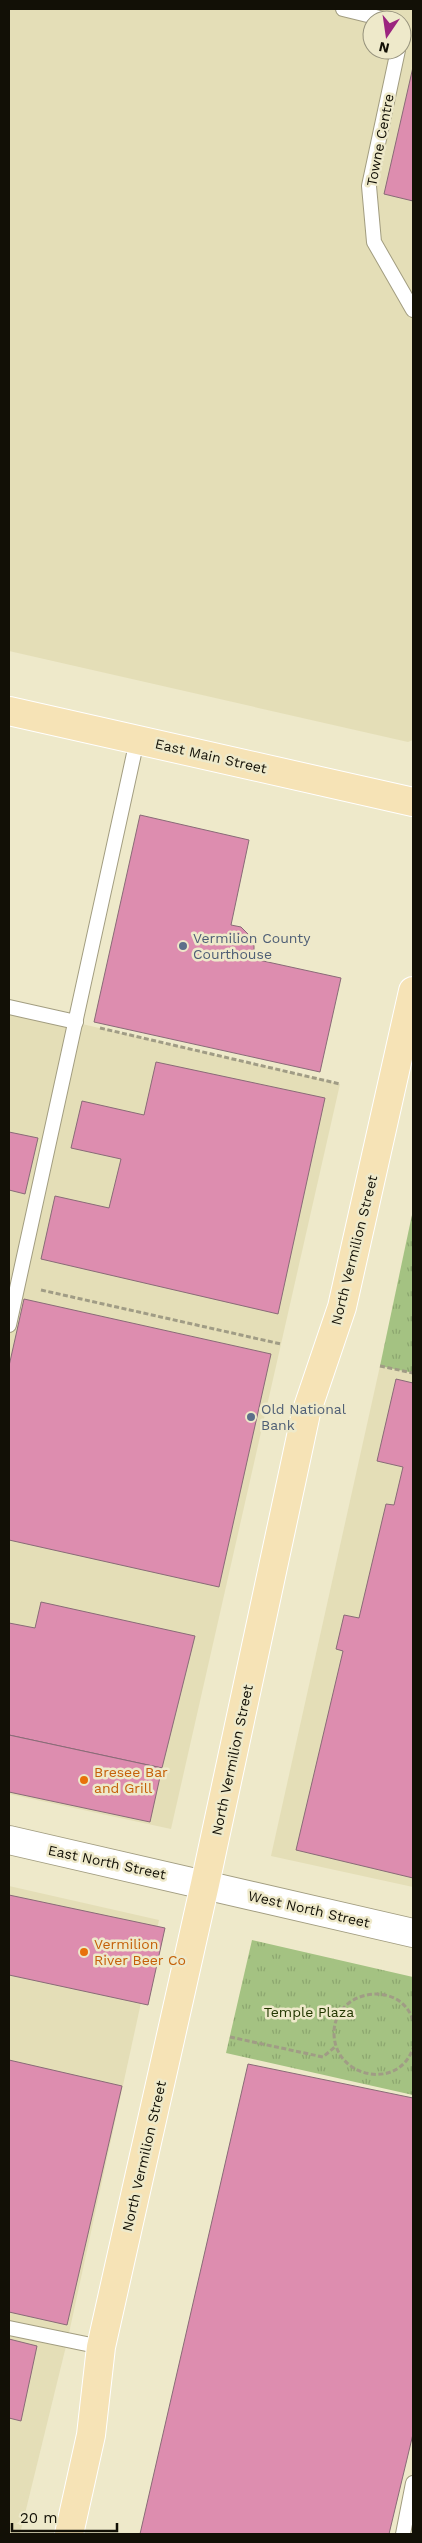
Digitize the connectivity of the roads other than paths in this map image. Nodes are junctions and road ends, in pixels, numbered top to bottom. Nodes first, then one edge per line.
1 (343, 9) edge
2 (362, 14) edge
3 (396, 60) edge
4 (413, 310) edge
5 (9, 711) edge
6 (137, 740) junction
7 (413, 802) edge
8 (413, 990) edge
9 (9, 1007) edge
10 (76, 1022) junction
11 (9, 1325) edge
12 (9, 1840) edge
13 (205, 1884) junction
14 (413, 1933) edge
15 (9, 2328) edge
16 (101, 2347) junction
17 (413, 2483) edge
18 (69, 2534) edge
19 (403, 2534) edge

1 - 2 lane
3 - 4 lane, Towne Centre
5 - 6 main road, East Main Street
6 - 7 main road, East Main Street
6 - 10 lane
8 - 13 main road, North Vermilion Street
9 - 10 lane
10 - 11 lane
12 - 13 street, East North Street
13 - 14 street, West North Street
13 - 16 main road, North Vermilion Street
15 - 16 lane
16 - 18 main road, North Vermilion Street
17 - 19 lane

